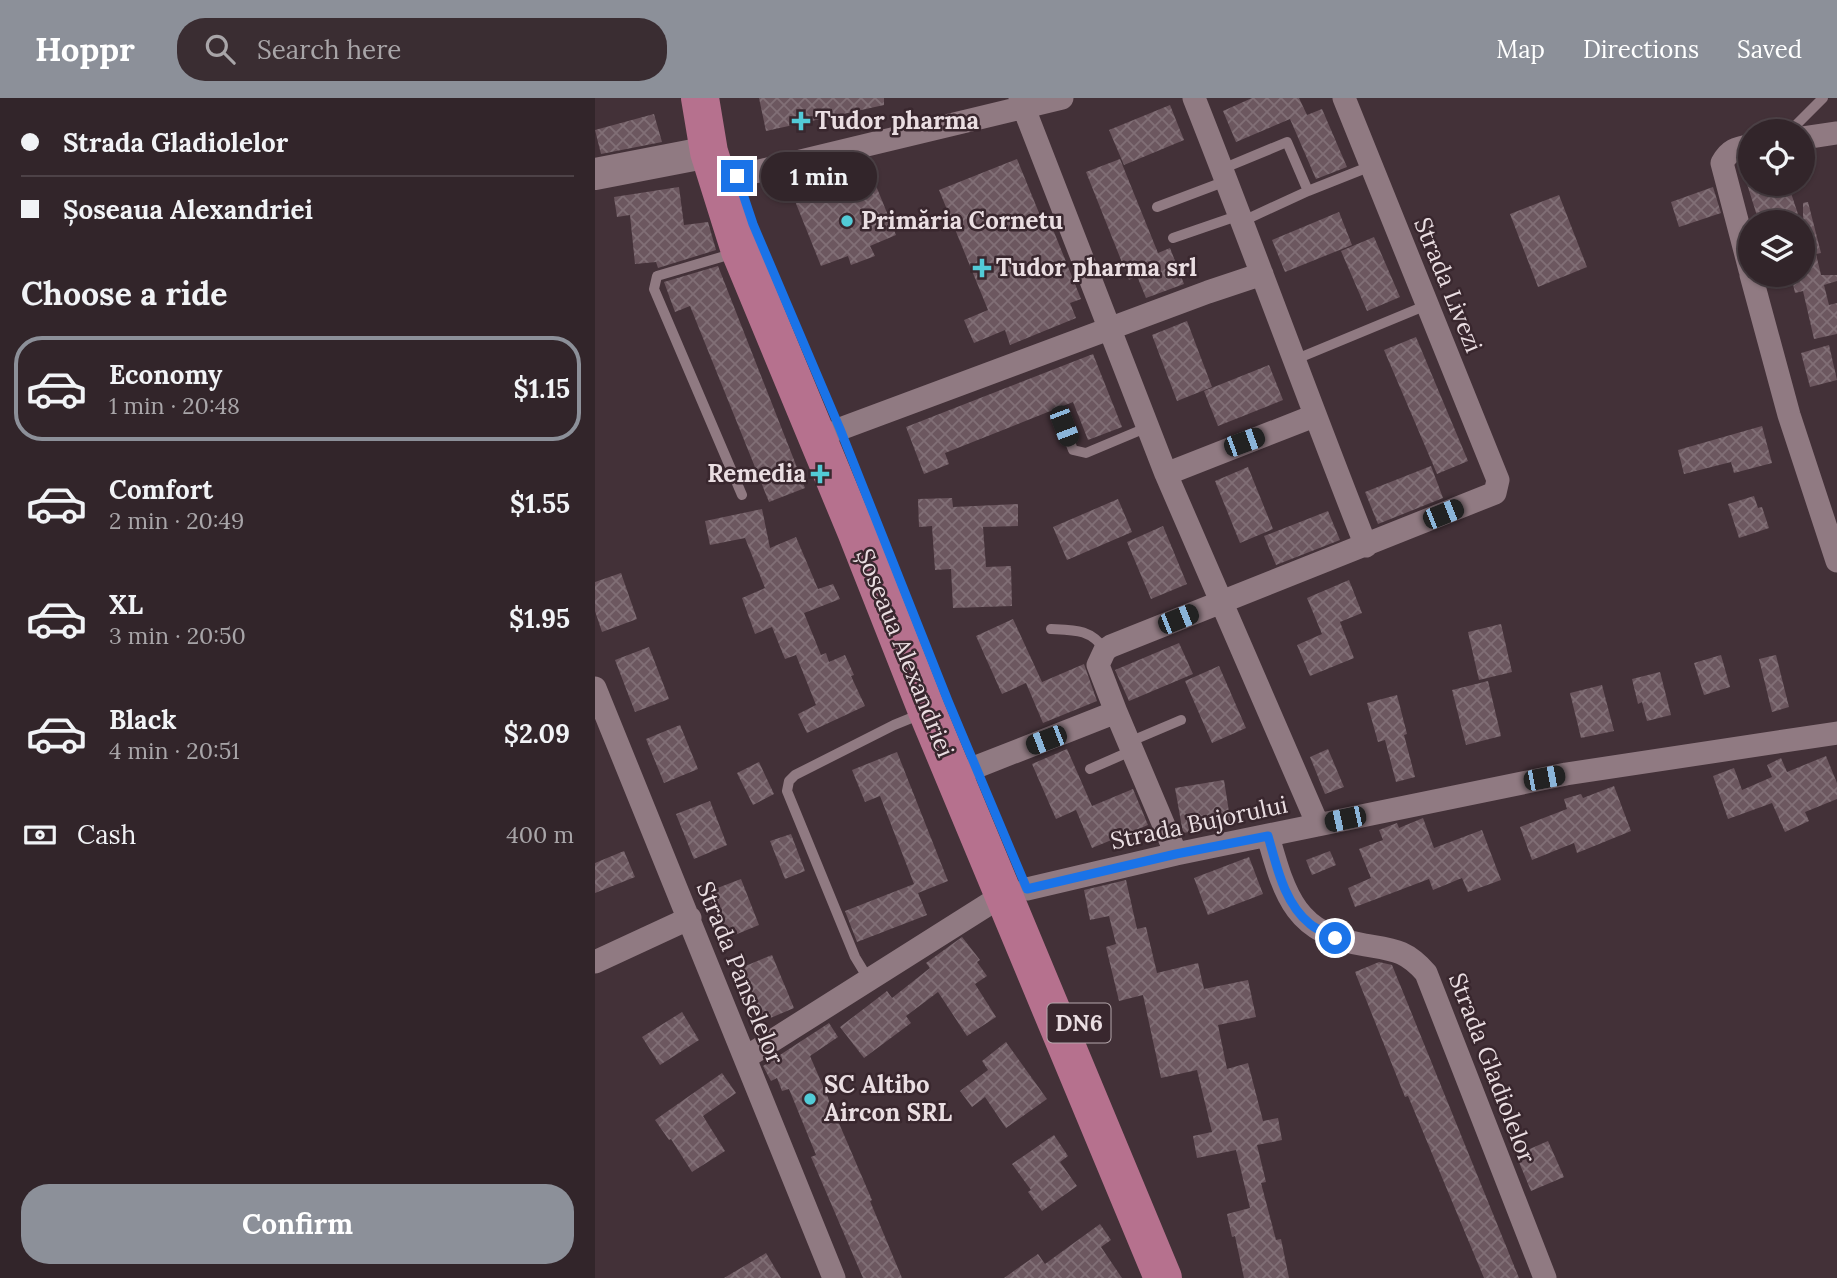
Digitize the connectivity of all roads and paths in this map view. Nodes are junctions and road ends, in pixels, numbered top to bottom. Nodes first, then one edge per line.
1 (700, 98) edge
2 (722, 98) edge
3 (1062, 98) edge
4 (1194, 98) edge
5 (1344, 98) edge
6 (1823, 98) edge
7 (1021, 103) edge
8 (1802, 119) edge
9 (1837, 133) edge
10 (1815, 136) edge
11 (1738, 148) edge
12 (709, 152) junction
13 (1371, 166) junction
14 (595, 174) edge
15 (1225, 175) junction
16 (737, 176) junction
17 (1308, 191) junction
18 (1157, 207) dead end
19 (1242, 218) junction
20 (1738, 223) edge
21 (1173, 238) dead end
22 (740, 251) junction
23 (1262, 274) junction
24 (1755, 287) edge
25 (1427, 305) junction
26 (1110, 329) junction
27 (1294, 360) junction
28 (1314, 416) junction
29 (1064, 426) dead end
30 (1148, 427) junction
31 (840, 429) junction
32 (1166, 474) junction
33 (742, 495) dead end
34 (1366, 546) junction
35 (1837, 561) edge
36 (1222, 601) junction
37 (1051, 629) dead end
38 (1105, 650) junction
39 (595, 688) edge
40 (927, 711) junction
41 (1116, 712) junction
42 (1181, 720) dead end
43 (1837, 733) edge
44 (1129, 747) junction
45 (976, 768) junction
46 (1090, 769) dead end
47 (1318, 825) junction
48 (1268, 836) junction
49 (1176, 854) junction
50 (1015, 892) junction
51 (689, 918) junction
52 (595, 962) edge
53 (869, 980) junction
54 (745, 1058) junction
55 (834, 1278) edge
56 (1163, 1278) edge
57 (1184, 1278) edge
58 (1545, 1278) edge

1 - 12 highway, Șoseaua Alexandriei / DN6
2 - 16 highway, Șoseaua Alexandriei / DN6
3 - 7 street
4 - 15 street
5 - 13 street, Strada Livezi
6 - 8 lane
7 - 16 street
7 - 26 street
9 - 10 street
11 - 20 street
12 - 14 street
12 - 22 highway, Șoseaua Alexandriei / DN6
13 - 17 lane
13 - 25 street, Strada Livezi
15 - 17 lane
15 - 18 lane
15 - 19 street
16 - 31 highway, Șoseaua Alexandriei / DN6
17 - 19 lane
19 - 21 lane
19 - 23 street
22 - 33 lane
22 - 40 highway, Șoseaua Alexandriei / DN6
23 - 26 street
23 - 27 street
24 - 35 street
25 - 27 lane
25 - 34 street, Strada Livezi
26 - 30 street
26 - 31 street
27 - 28 street
28 - 32 street
28 - 34 street
29 - 30 lane
30 - 32 street
31 - 45 highway, Șoseaua Alexandriei / DN6
32 - 36 street
34 - 36 street
36 - 38 street
36 - 47 street
37 - 38 lane
38 - 41 street
39 - 51 street, Strada Panselelor
40 - 50 highway, Șoseaua Alexandriei / DN6
40 - 53 lane
41 - 44 street
41 - 45 street
42 - 44 lane
43 - 47 street, Strada Bujorului
44 - 46 lane
44 - 49 street
45 - 50 highway, Șoseaua Alexandriei / DN6
47 - 48 street, Strada Bujorului
48 - 49 street, Strada Bujorului
48 - 58 street, Strada Gladiolelor
49 - 50 street, Strada Bujorului
50 - 53 street, Strada Bujorului
50 - 56 highway, Șoseaua Alexandriei / DN6
50 - 57 highway, Șoseaua Alexandriei / DN6
51 - 52 street
51 - 54 street, Strada Panselelor
53 - 54 street, Strada Bujorului
54 - 55 street, Strada Panselelor

